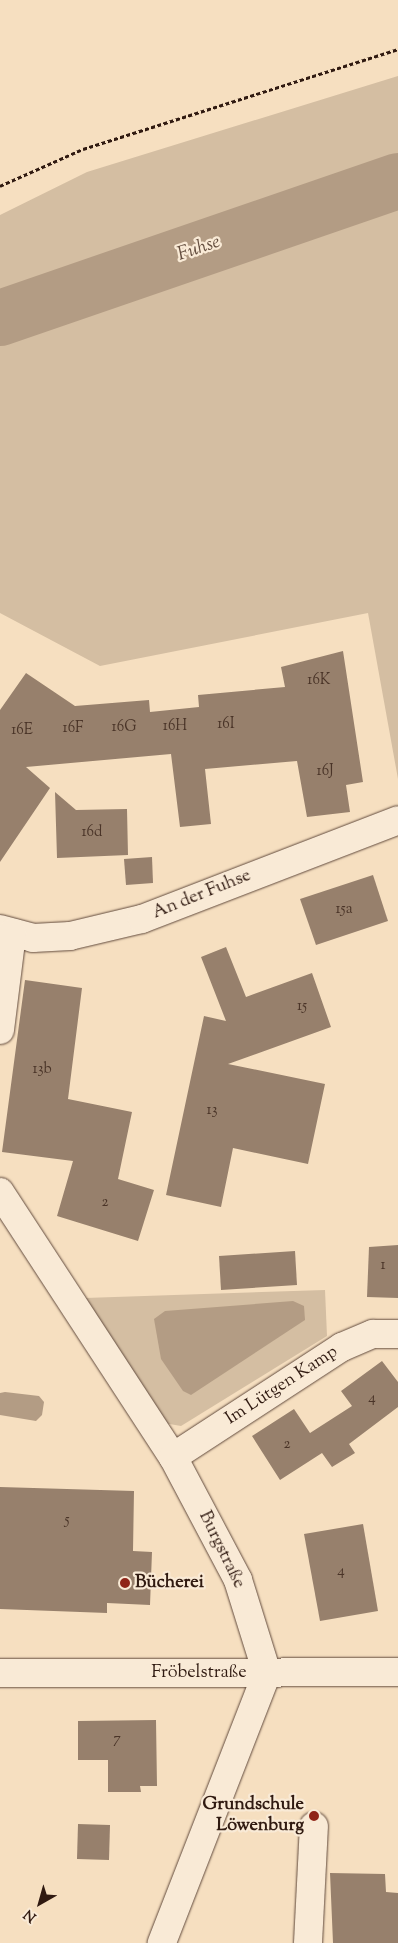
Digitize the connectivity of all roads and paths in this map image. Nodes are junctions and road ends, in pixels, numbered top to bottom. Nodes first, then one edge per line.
1 (398, 49) edge
2 (0, 186) edge
3 (398, 820) edge
4 (6, 931) edge
5 (0, 1030) edge
6 (0, 1192) edge
7 (398, 1334) edge
8 (173, 1457) junction
9 (0, 1672) edge
10 (398, 1672) edge
11 (267, 1673) junction
12 (314, 1826) dead end
13 (162, 1943) edge
14 (308, 1943) edge

1 - 2 path
3 - 4 street, An der Fuhse
4 - 5 street
6 - 8 street, Burgstraße
7 - 8 street, Im Lütgen Kamp
8 - 11 street, Burgstraße
9 - 11 street, Fröbelstraße
10 - 11 street, Fröbelstraße
11 - 13 street
12 - 14 street

